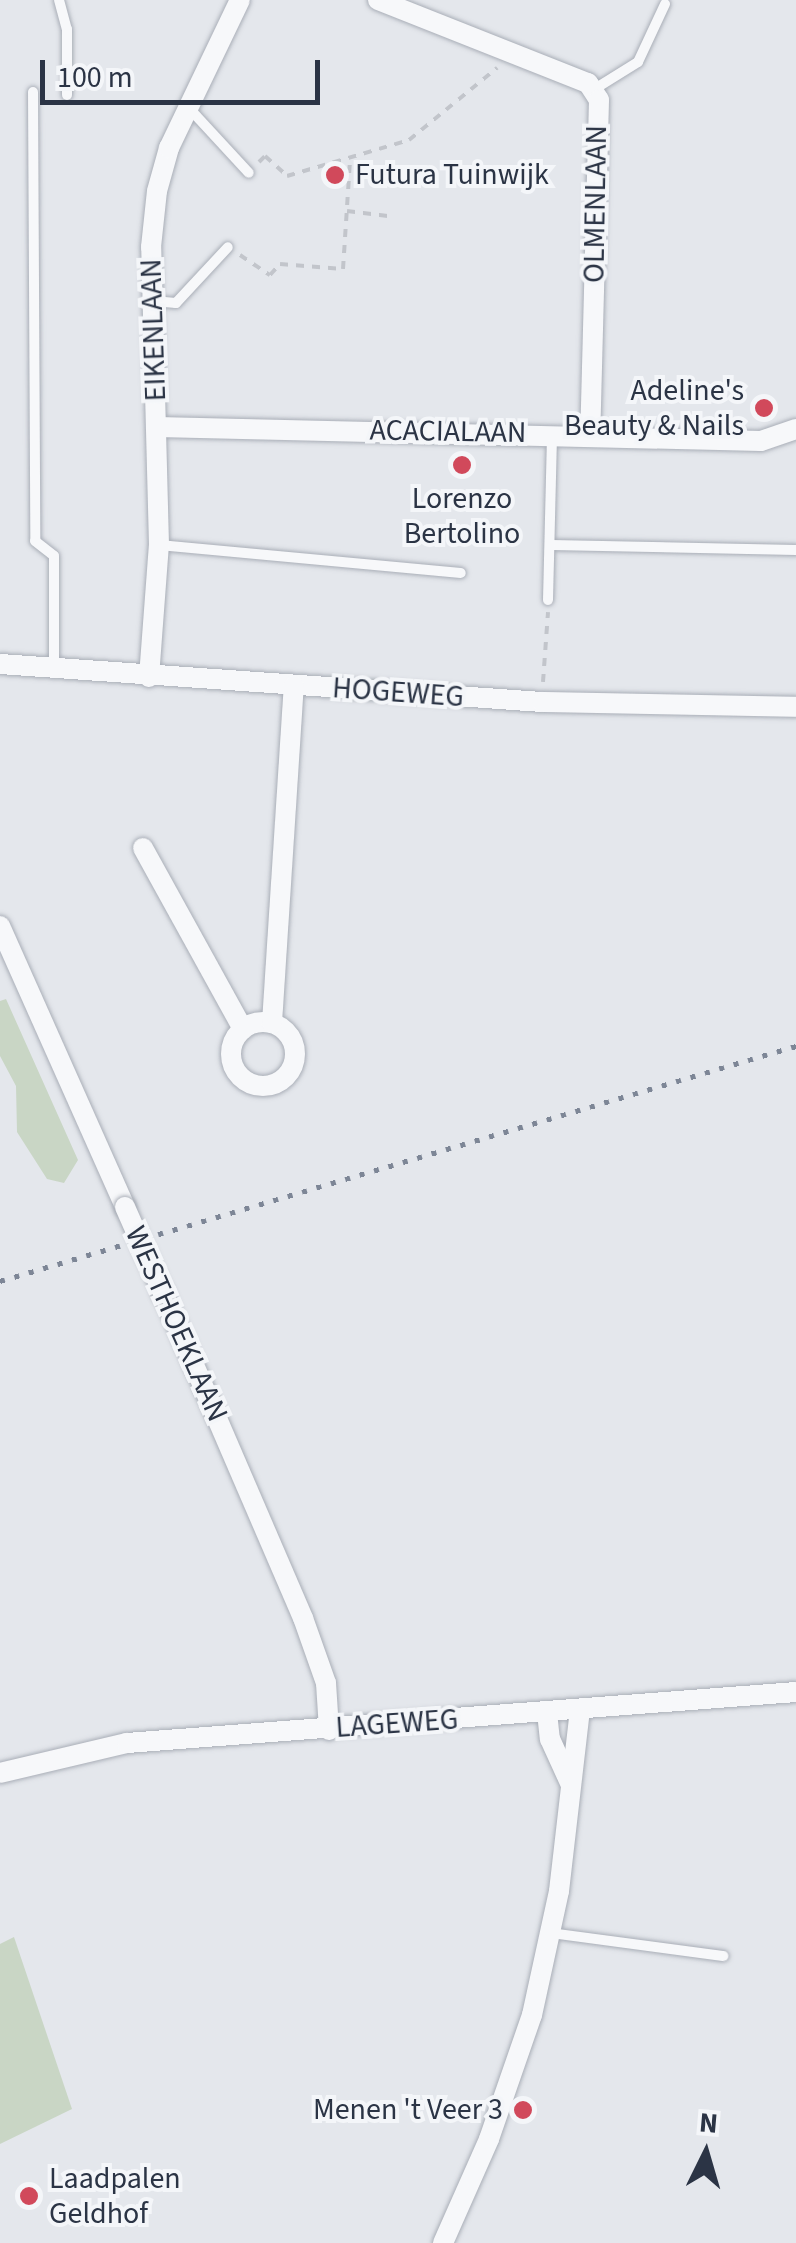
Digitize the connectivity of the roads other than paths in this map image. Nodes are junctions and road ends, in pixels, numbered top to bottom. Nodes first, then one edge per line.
1 (60, 0) edge
2 (240, 0) edge
3 (378, 0) edge
4 (664, 4) dead end
5 (593, 90) junction
6 (33, 92) dead end
7 (67, 95) dead end
8 (188, 107) junction
9 (249, 173) road end
10 (228, 247) road end
11 (153, 301) junction
12 (157, 427) junction
13 (796, 430) edge
14 (552, 434) junction
15 (590, 434) junction
16 (159, 545) junction
17 (552, 545) junction
18 (796, 550) edge
19 (462, 573) dead end
20 (548, 600) road end
21 (0, 664) edge
22 (54, 669) junction
23 (149, 677) junction
24 (294, 686) junction
25 (796, 707) edge
26 (143, 848) dead end
27 (0, 926) edge
28 (272, 1023) junction
29 (243, 1029) junction
30 (796, 1692) edge
31 (580, 1710) junction
32 (548, 1712) junction
33 (329, 1730) junction
34 (0, 1773) edge
35 (570, 1783) junction
36 (551, 1933) junction
37 (723, 1956) dead end
38 (443, 2243) edge

1 - 7 lane
2 - 8 street, EIKENLAAN
3 - 5 street, OLMENLAAN
4 - 5 lane
5 - 15 street, OLMENLAAN
6 - 22 lane
8 - 9 lane
8 - 11 street, EIKENLAAN
10 - 11 lane
11 - 12 street, EIKENLAAN
12 - 14 street, ACACIALAAN
12 - 16 street, EIKENLAAN
13 - 15 street, ACACIALAAN
14 - 15 street, ACACIALAAN
14 - 17 lane
16 - 19 lane
16 - 23 street, EIKENLAAN
17 - 18 lane
17 - 20 lane
21 - 22 street, HOGEWEG
22 - 23 street, HOGEWEG
23 - 24 street, HOGEWEG
24 - 25 street, HOGEWEG
24 - 28 street
26 - 29 street
27 - 33 street, WESTHOEKLAAN, bridge
28 - 29 street
28 - 29 street
30 - 31 street, LAGEWEG
31 - 32 street, LAGEWEG
31 - 35 street
32 - 33 street, LAGEWEG
32 - 35 street
33 - 34 street, LAGEWEG
35 - 36 street
36 - 37 lane
36 - 38 street

